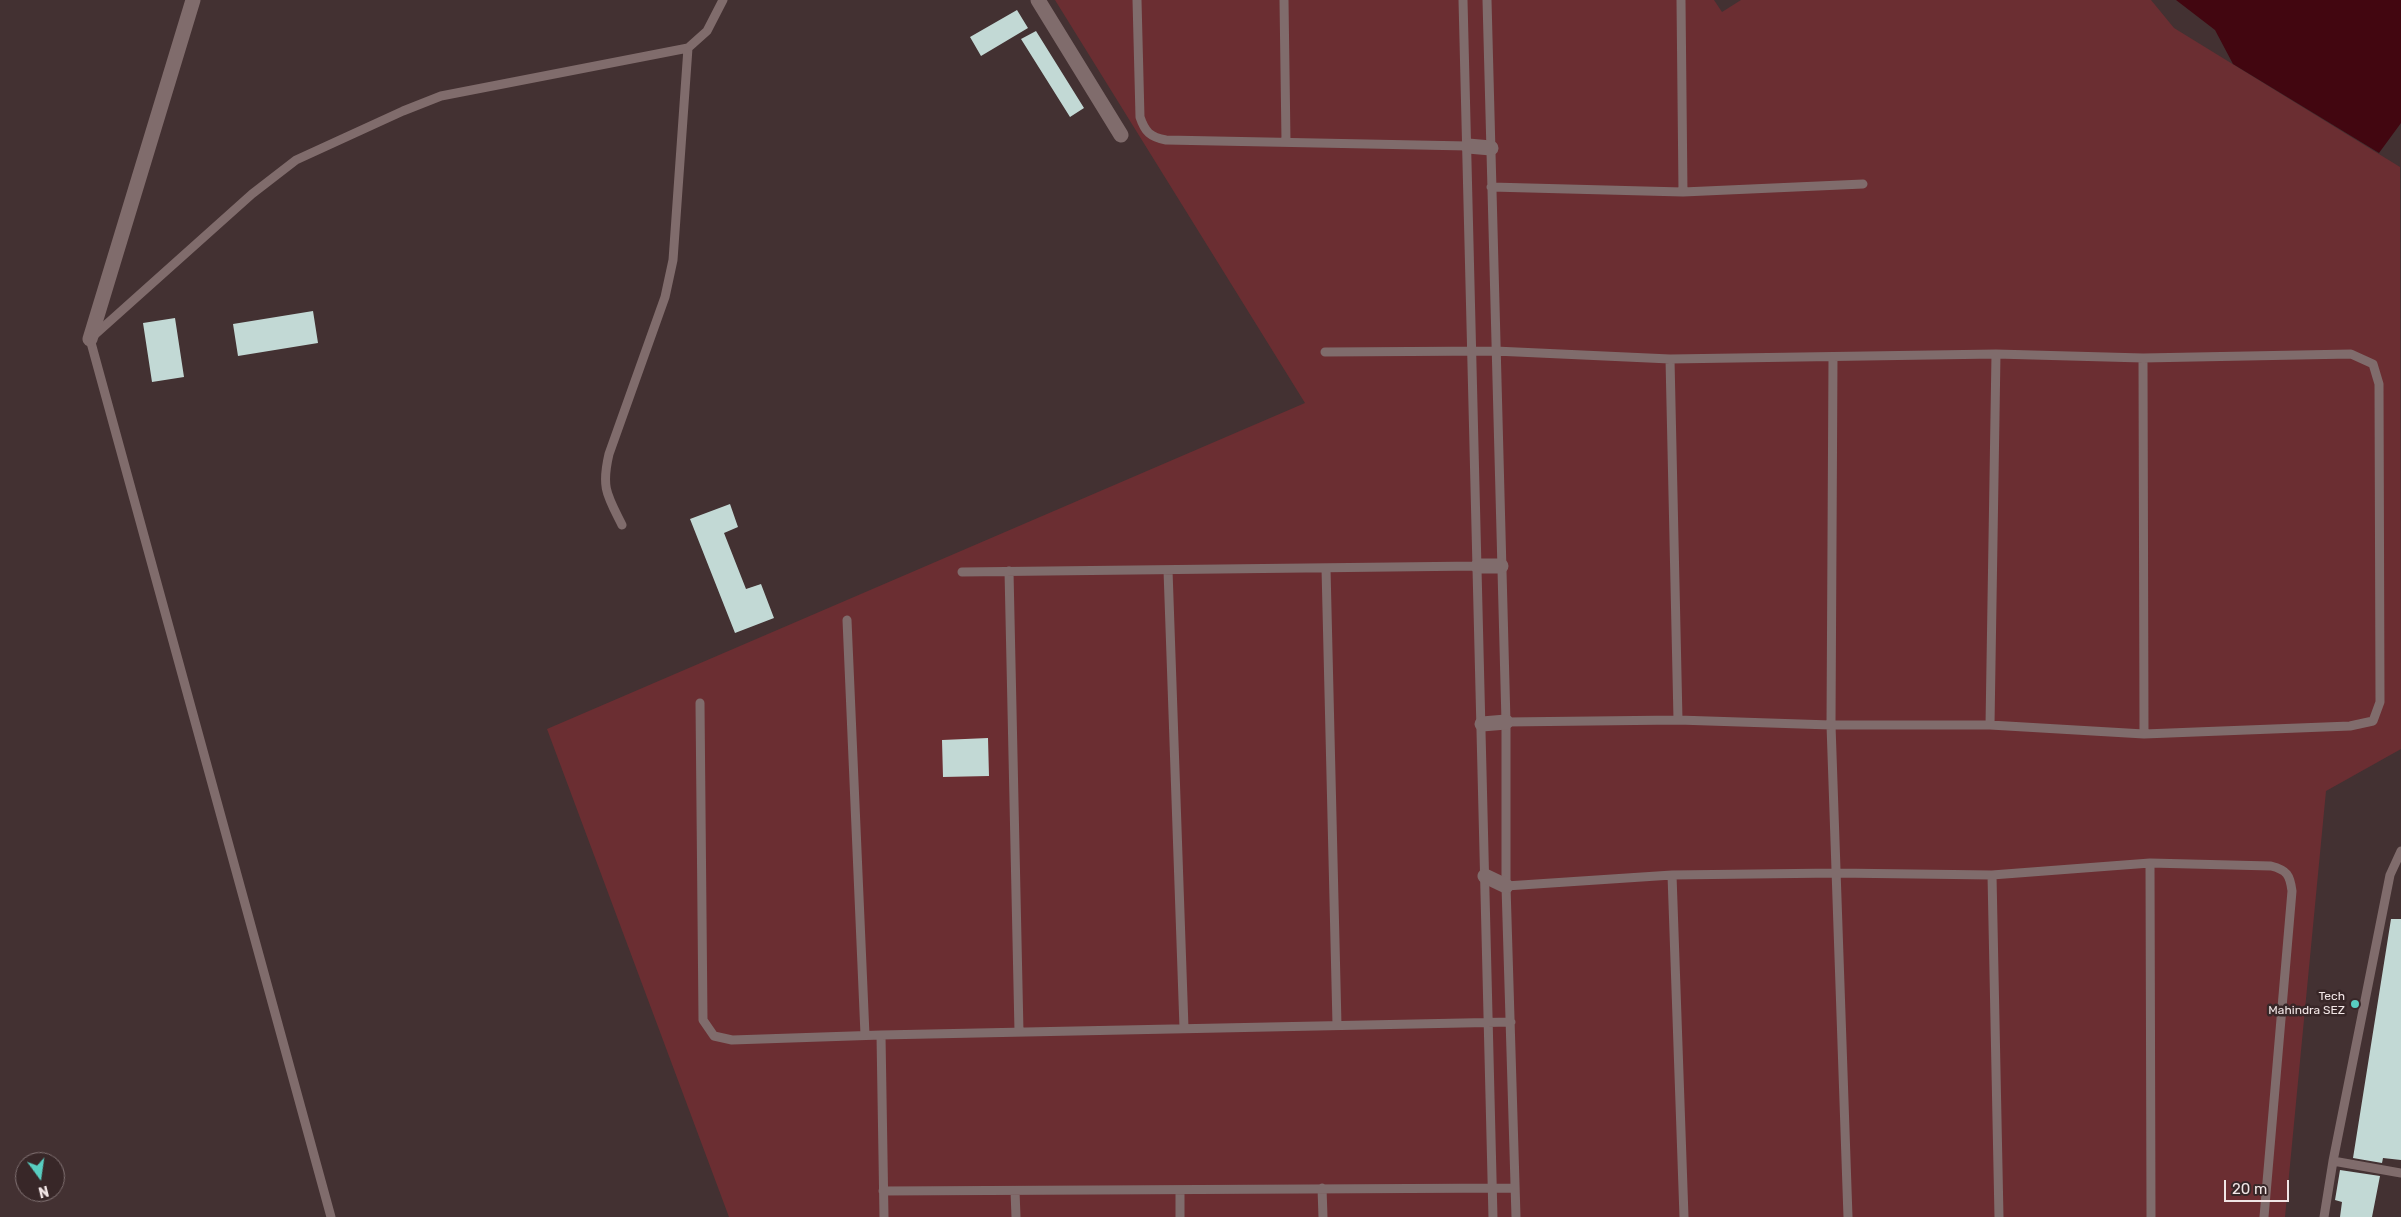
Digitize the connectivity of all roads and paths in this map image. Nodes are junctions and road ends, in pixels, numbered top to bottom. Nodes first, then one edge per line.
1 (193, 0) edge
2 (723, 0) edge
3 (1038, 0) edge
4 (1137, 0) edge
5 (1284, 0) edge
6 (1463, 0) edge
7 (1487, 0) edge
8 (1681, 0) edge
9 (688, 48) junction
10 (1121, 135) dead end
11 (1286, 141) junction
12 (1468, 146) junction
13 (1490, 148) junction
14 (1863, 184) dead end
15 (1491, 186) junction
16 (1683, 192) junction
17 (90, 339) junction
18 (1472, 350) junction
19 (1495, 351) junction
20 (1325, 352) dead end
21 (1996, 354) junction
22 (1833, 357) junction
23 (1670, 358) junction
24 (2143, 358) junction
25 (622, 525) dead end
26 (1478, 566) junction
27 (1501, 566) junction
28 (1326, 568) junction
29 (1168, 570) junction
30 (1009, 571) junction
31 (962, 572) dead end
32 (847, 620) dead end
33 (700, 703) dead end
34 (1678, 720) junction
35 (1506, 722) junction
36 (1482, 724) junction
37 (1831, 725) junction
38 (1990, 725) junction
39 (2144, 734) junction
40 (2401, 851) edge
41 (2150, 863) junction
42 (1836, 873) junction
43 (1672, 875) junction
44 (1992, 875) junction
45 (1485, 876) junction
46 (1506, 886) junction
47 (1511, 1022) junction
48 (1489, 1023) junction
49 (1337, 1025) junction
50 (1184, 1028) junction
51 (1019, 1032) junction
52 (865, 1035) junction
53 (881, 1035) junction
54 (2333, 1161) junction
55 (2401, 1173) edge
56 (1322, 1188) junction
57 (1493, 1188) junction
58 (1515, 1188) junction
59 (1015, 1190) junction
60 (1180, 1190) junction
61 (883, 1191) junction
62 (331, 1217) edge
63 (884, 1217) edge
64 (1016, 1217) edge
65 (1180, 1217) edge
66 (1323, 1217) edge
67 (1494, 1217) edge
68 (1516, 1217) edge
69 (1684, 1217) edge
70 (1848, 1217) edge
71 (1999, 1217) edge
72 (2151, 1217) edge
73 (2264, 1217) edge
74 (2324, 1217) edge

1 - 17 street
2 - 9 lane
3 - 10 street
4 - 11 lane
5 - 11 lane
6 - 12 lane
7 - 13 lane
8 - 16 lane
9 - 17 lane
9 - 25 lane
11 - 12 lane
12 - 13 street
12 - 18 lane
13 - 15 lane
14 - 16 lane
15 - 16 lane
15 - 19 lane
17 - 62 lane
18 - 19 lane
18 - 20 lane
18 - 26 lane
19 - 23 lane
19 - 27 lane
21 - 22 lane
21 - 24 lane
21 - 38 lane
22 - 23 lane
22 - 37 lane
23 - 34 lane
24 - 39 lane
24 - 39 lane
26 - 27 street
26 - 28 lane
26 - 36 lane
27 - 35 lane
28 - 29 lane
28 - 49 lane
29 - 30 lane
29 - 50 lane
30 - 31 lane
30 - 51 lane
32 - 52 lane
33 - 52 lane
34 - 35 lane
34 - 37 lane
35 - 36 street
35 - 46 lane
36 - 45 lane
37 - 38 lane
37 - 42 lane
38 - 39 lane
40 - 54 lane
41 - 44 lane
41 - 72 lane
41 - 73 lane
42 - 43 lane
42 - 44 lane
42 - 70 lane
43 - 46 lane
43 - 69 lane
44 - 71 lane
45 - 46 street
45 - 48 lane
46 - 47 lane
47 - 48 lane
47 - 58 lane
48 - 49 lane
48 - 57 lane
49 - 50 lane
50 - 51 lane
51 - 53 lane
52 - 53 lane
53 - 61 lane
54 - 55 lane
54 - 74 lane
56 - 57 lane
56 - 60 lane
56 - 66 lane
57 - 58 lane
57 - 67 lane
58 - 68 lane
59 - 60 lane
59 - 61 lane
59 - 64 lane
60 - 65 lane
61 - 63 lane

